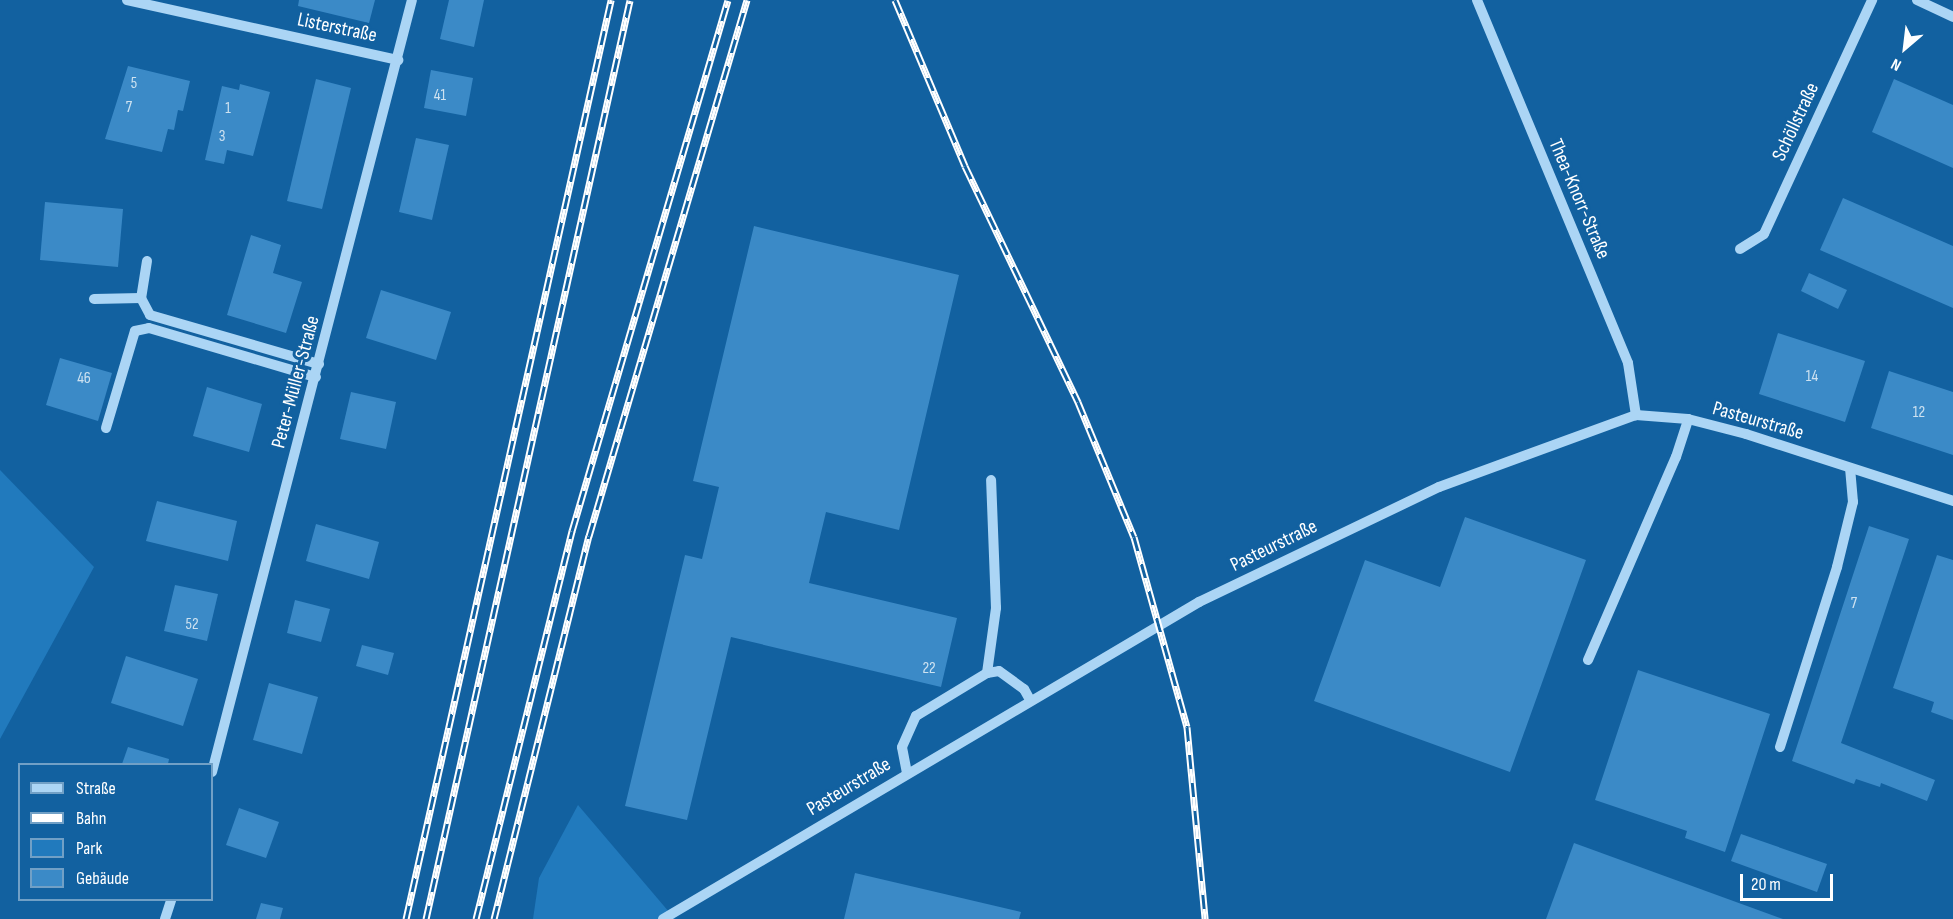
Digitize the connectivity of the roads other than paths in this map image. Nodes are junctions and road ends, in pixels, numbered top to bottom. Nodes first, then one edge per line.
1 (127, 0) edge
2 (412, 0) edge
3 (1477, 0) edge
4 (1872, 0) edge
5 (1917, 0) edge
6 (1953, 17) edge
7 (398, 60) junction
8 (1740, 249) dead end
9 (147, 261) dead end
10 (141, 297) junction
11 (94, 299) dead end
12 (319, 364) junction
13 (316, 377) junction
14 (1636, 415) junction
15 (1688, 419) junction
16 (106, 428) dead end
17 (1851, 468) junction
18 (991, 480) dead end
19 (1953, 501) edge
20 (1588, 660) dead end
21 (987, 673) junction
22 (1030, 700) junction
23 (1780, 747) dead end
24 (213, 768) edge
25 (907, 773) junction
26 (171, 901) edge
27 (165, 919) edge
28 (663, 919) edge

1 - 7 street, Listerstraße
2 - 7 street, Peter-Müller-Straße
3 - 14 street, Thea-Knorr-Straße
4 - 8 street, Schöllstraße
5 - 6 street
7 - 12 street, Peter-Müller-Straße
9 - 10 street
10 - 11 street
10 - 12 street
12 - 13 street, Peter-Müller-Straße
13 - 16 street
13 - 24 street, Peter-Müller-Straße
14 - 15 street, Pasteurstraße
14 - 22 street, Pasteurstraße
15 - 17 street, Pasteurstraße
15 - 20 street
17 - 19 street, Pasteurstraße
17 - 23 street
18 - 21 street
21 - 22 street
21 - 25 street
22 - 25 street, Pasteurstraße
25 - 28 street, Pasteurstraße
26 - 27 street

